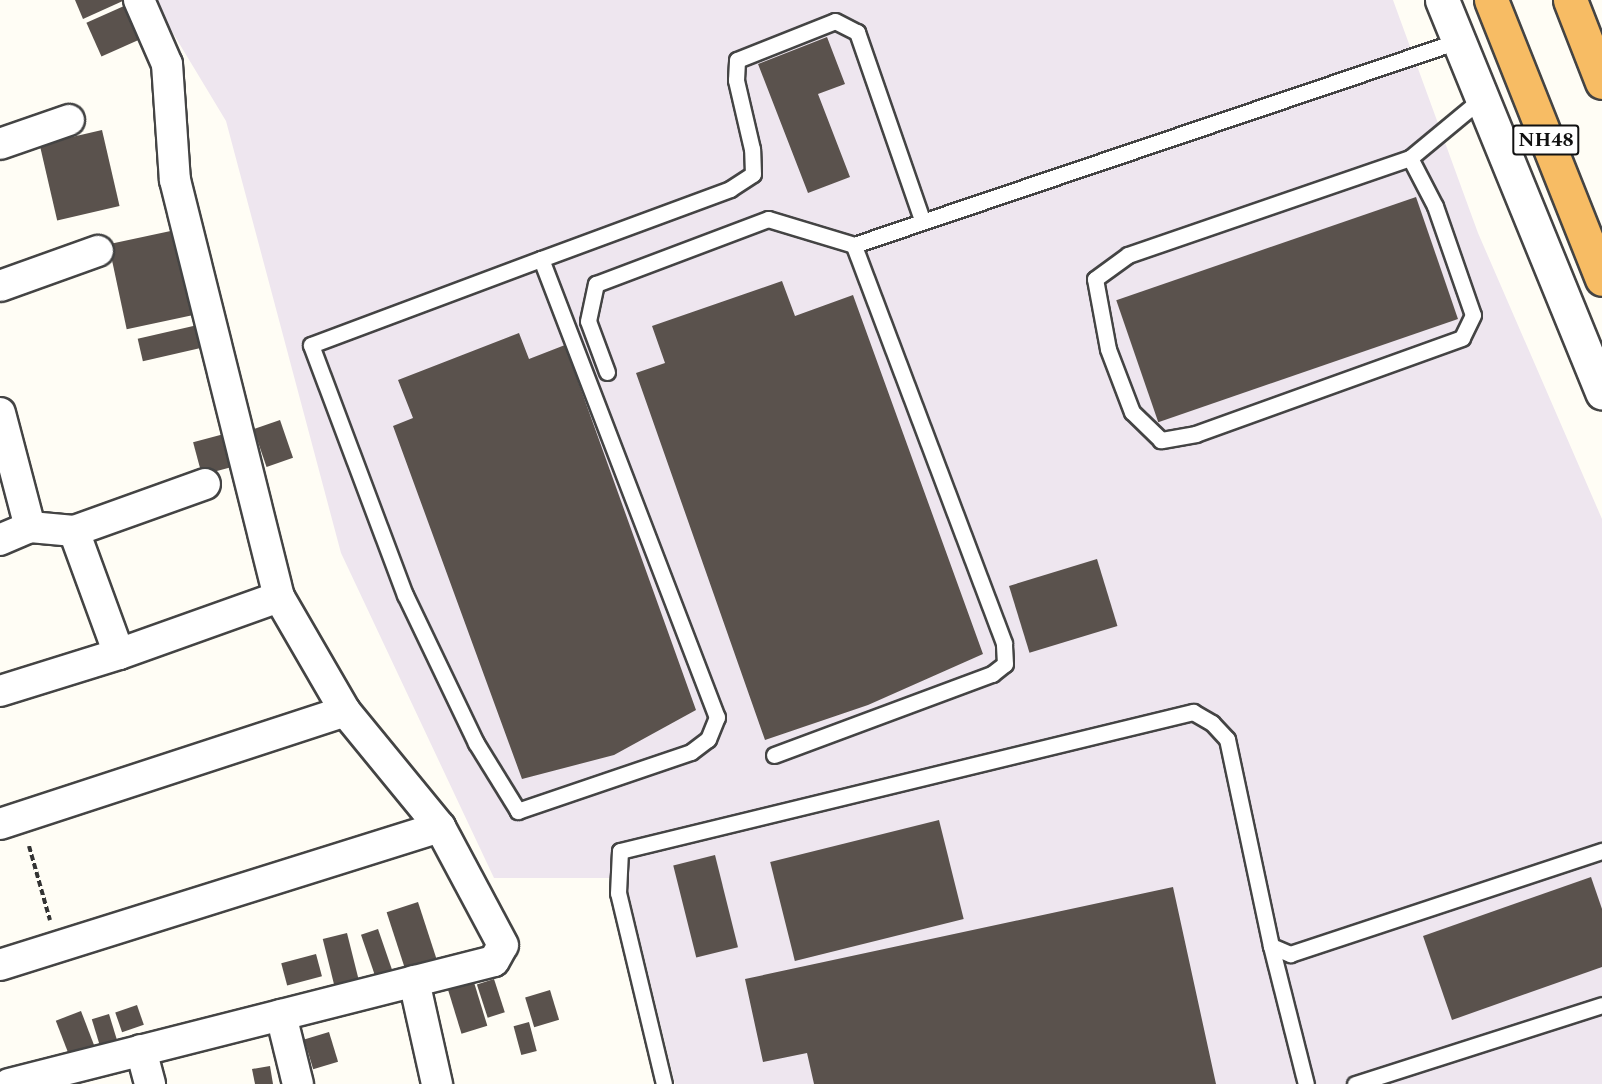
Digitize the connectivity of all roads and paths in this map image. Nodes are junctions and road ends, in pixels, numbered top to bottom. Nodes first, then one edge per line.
1 (139, 0) edge
2 (1442, 0) edge
3 (1491, 0) edge
4 (1570, 0) edge
5 (1458, 41) junction
6 (1602, 82) edge
7 (1480, 99) junction
8 (69, 120) dead end
9 (0, 144) edge
10 (1410, 158) junction
11 (922, 220) junction
12 (854, 245) junction
13 (98, 251) dead end
14 (540, 259) junction
15 (1602, 279) edge
16 (0, 286) edge
17 (607, 372) dead end
18 (1602, 393) edge
19 (0, 413) edge
20 (205, 484) dead end
21 (30, 527) junction
22 (74, 531) junction
23 (0, 540) edge
24 (279, 597) junction
25 (119, 654) junction
26 (0, 691) edge
27 (345, 711) junction
28 (774, 755) dead end
29 (10, 821) edge
30 (440, 828) junction
31 (1602, 851) edge
32 (1271, 946) junction
33 (57, 947) junction
34 (0, 965) edge
35 (414, 981) junction
36 (1602, 1005) edge
37 (281, 1015) junction
38 (141, 1050) junction
39 (9, 1084) edge
40 (150, 1084) edge
41 (298, 1084) edge
42 (437, 1084) edge
43 (664, 1084) edge
44 (1306, 1084) edge
45 (1355, 1084) edge

1 - 24 street
2 - 5 street
3 - 15 highway, NH48
4 - 6 highway
5 - 7 street
5 - 11 lane
7 - 10 lane
7 - 18 street
8 - 9 street
10 - 10 lane
11 - 12 lane
11 - 14 lane
12 - 17 lane
12 - 28 lane
13 - 16 street
14 - 14 lane
19 - 21 street
20 - 22 street
21 - 22 street
21 - 23 street
22 - 25 street
24 - 25 street
24 - 27 street
25 - 26 street
27 - 29 street
27 - 30 street
29 - 33 path
30 - 33 street
30 - 35 street
31 - 32 lane
32 - 43 lane
32 - 44 lane
33 - 34 street
35 - 37 street
35 - 42 street
36 - 45 lane
37 - 38 street
37 - 41 street
38 - 39 street
38 - 40 street

